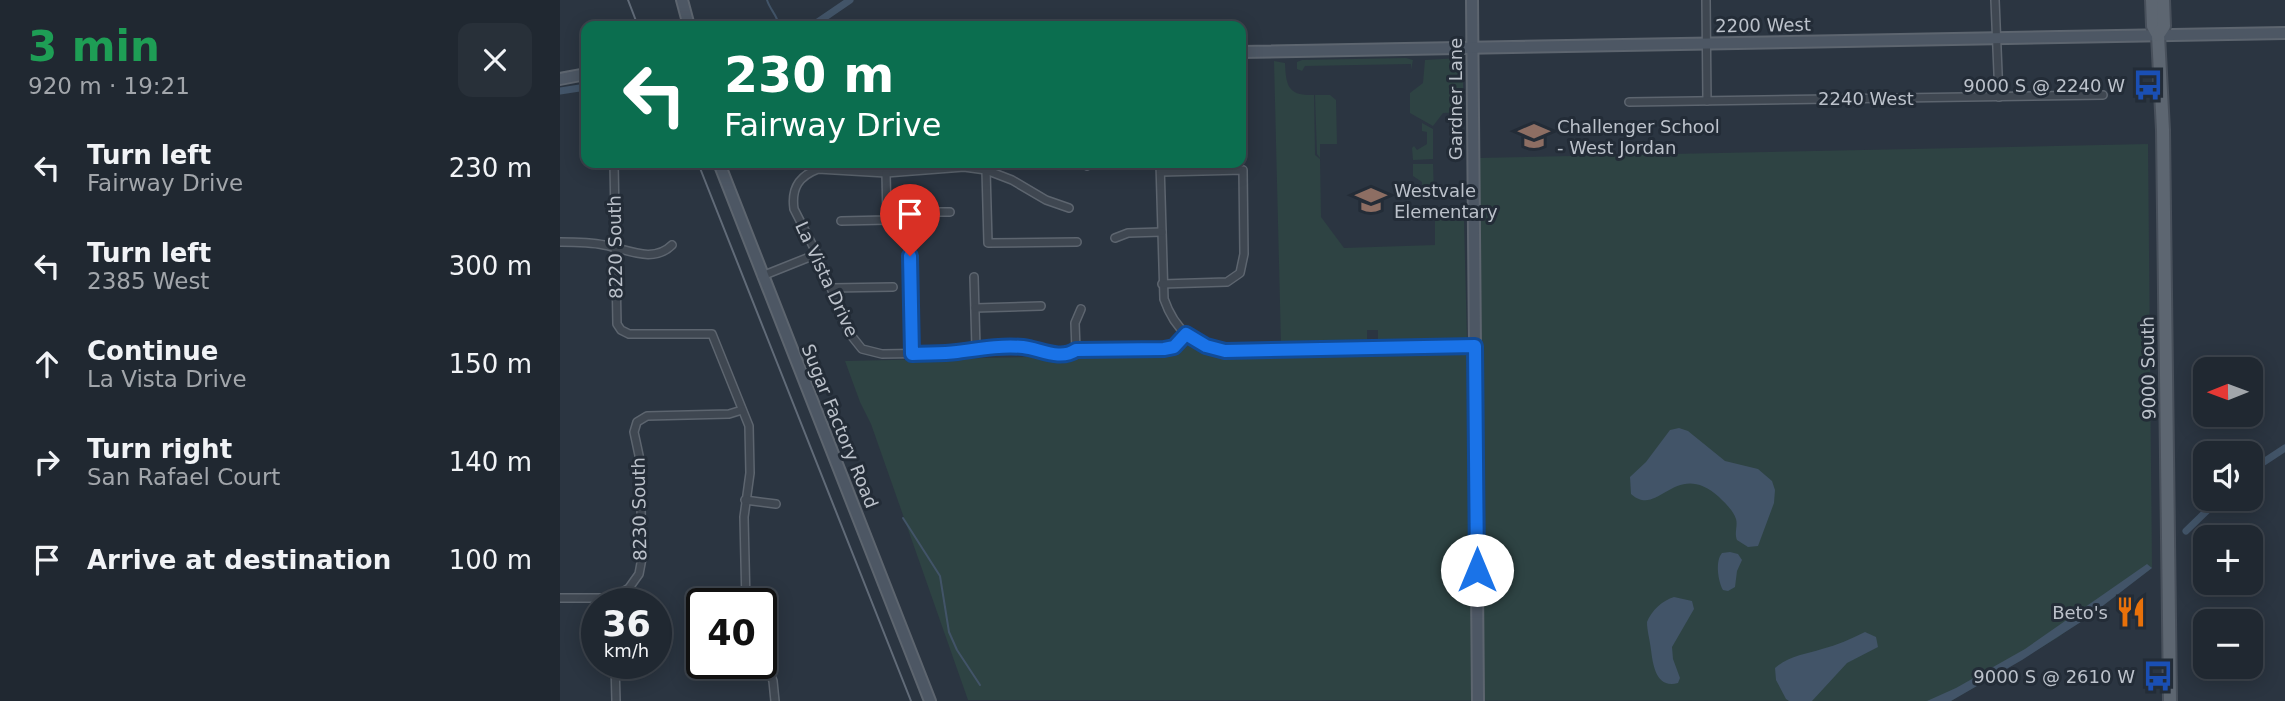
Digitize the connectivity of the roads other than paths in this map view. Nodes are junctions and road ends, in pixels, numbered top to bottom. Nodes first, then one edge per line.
1 (682, 0) edge
2 (1472, 0) edge
3 (1706, 0) edge
4 (1995, 0) edge
5 (2152, 0) edge
6 (2164, 0) edge
7 (688, 21) edge
8 (2285, 33) edge
9 (2158, 35) junction
10 (1997, 38) junction
11 (1706, 43) junction
12 (1472, 48) junction
13 (1246, 52) edge
14 (581, 75) edge
15 (560, 79) edge
16 (2103, 94) dead end
17 (1999, 97) junction
18 (1707, 101) junction
19 (1629, 102) dead end
20 (614, 168) edge
21 (721, 168) edge
22 (951, 168) edge
23 (971, 168) edge
24 (1161, 168) edge
25 (986, 170) junction
26 (1161, 172) junction
27 (886, 173) junction
28 (1069, 208) dead end
29 (950, 212) dead end
30 (887, 216) junction
31 (841, 221) dead end
32 (1161, 232) junction
33 (1115, 238) dead end
34 (560, 242) edge
35 (1077, 242) dead end
36 (673, 245) dead end
37 (615, 247) junction
38 (817, 254) junction
39 (910, 256) dead end
40 (762, 276) junction
41 (974, 277) dead end
42 (1163, 284) junction
43 (893, 287) dead end
44 (831, 288) junction
45 (1041, 306) dead end
46 (975, 308) junction
47 (1081, 309) dead end
48 (1186, 334) junction
49 (1475, 346) junction
50 (975, 348) junction
51 (1076, 350) junction
52 (912, 354) junction
53 (743, 410) junction
54 (745, 500) junction
55 (776, 504) dead end
56 (628, 588) edge
57 (746, 588) edge
58 (560, 598) edge
59 (581, 599) edge
60 (615, 679) edge
61 (772, 679) edge
62 (616, 701) edge
63 (775, 701) edge
64 (930, 701) edge
65 (1478, 701) edge
66 (2170, 701) edge

1 - 7 street
2 - 12 street, Gardner Lane
3 - 11 street
4 - 10 street
5 - 9 main road, 9000 South
6 - 9 main road, 9000 South
8 - 9 street, 2200 West
9 - 10 street, 2200 West
9 - 66 main road, 9000 South
10 - 11 street, 2200 West
10 - 17 street
11 - 12 street, 2200 West
11 - 18 street
12 - 13 street, 2200 West
12 - 49 street, Gardner Lane
14 - 15 street
16 - 17 street, 2240 West
17 - 18 street, 2240 West
18 - 19 street, 2240 West
20 - 37 street, 8220 South
21 - 40 street, Sugar Factory Road
22 - 27 street, La Vista Drive
23 - 25 street, La Vista Drive
24 - 26 street
25 - 28 street, La Vista Drive
25 - 35 street
26 - 32 street
26 - 42 street
27 - 30 street
27 - 38 street, La Vista Drive
29 - 30 street
30 - 31 street
32 - 33 street
32 - 42 street
34 - 37 street
36 - 37 street
37 - 53 street, 8220 South
38 - 40 street
38 - 44 street, La Vista Drive
39 - 52 street
40 - 64 street, Sugar Factory Road
41 - 46 street
42 - 48 street
43 - 44 street
44 - 52 street, La Vista Drive
45 - 46 street
46 - 50 street
47 - 51 street
48 - 49 street
48 - 51 street, La Vista Drive
49 - 65 street, Gardner Lane
50 - 51 street, La Vista Drive
50 - 52 street, La Vista Drive
53 - 54 street
53 - 56 street, 8230 South
54 - 55 street
54 - 57 street
58 - 59 street
60 - 62 street
61 - 63 street

